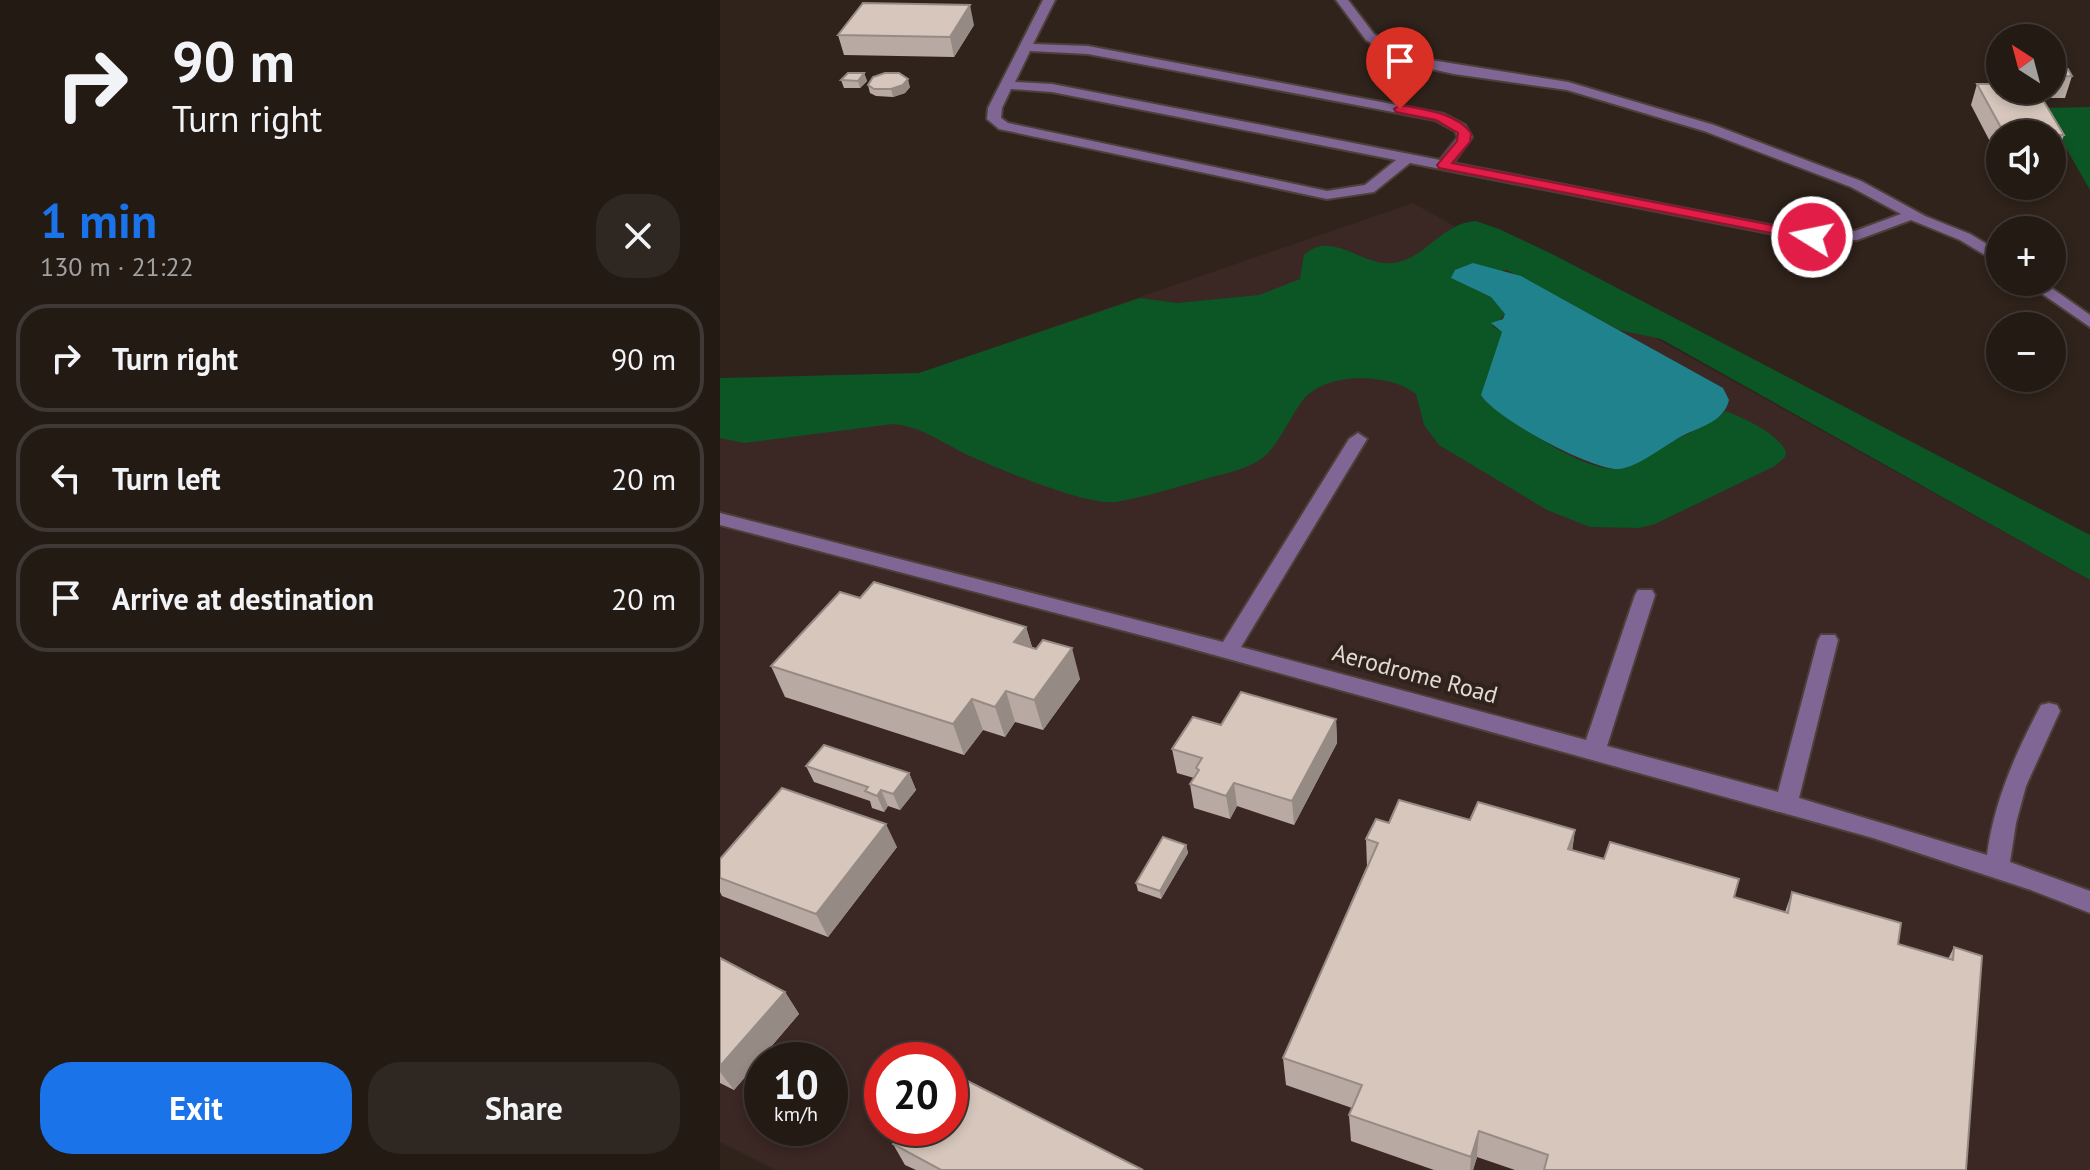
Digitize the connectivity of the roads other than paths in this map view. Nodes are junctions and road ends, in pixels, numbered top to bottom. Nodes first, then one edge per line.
1 (1049, 0) edge
2 (1342, 0) edge
3 (1025, 47) junction
4 (1007, 85) junction
5 (1407, 158) junction
6 (1444, 165) junction
7 (1912, 215) junction
8 (1986, 250) edge
9 (2053, 296) edge
10 (2090, 322) edge
11 (1358, 439) dead end
12 (720, 519) edge
13 (1645, 595) dead end
14 (1828, 640) dead end
15 (1228, 651) junction
16 (2049, 711) dead end
17 (1594, 750) junction
18 (1786, 804) junction
19 (1997, 867) junction
20 (2090, 902) edge

1 - 3 lane
2 - 7 lane
3 - 4 lane
3 - 6 lane
4 - 5 lane
4 - 5 lane
5 - 6 lane
6 - 7 lane
7 - 8 lane
9 - 10 lane
11 - 15 lane
12 - 15 lane, Aerodrome Road
13 - 17 lane
14 - 18 lane
15 - 17 lane, Aerodrome Road
16 - 19 lane
17 - 18 lane, Aerodrome Road
18 - 19 lane, Aerodrome Road
19 - 20 lane, Aerodrome Road

